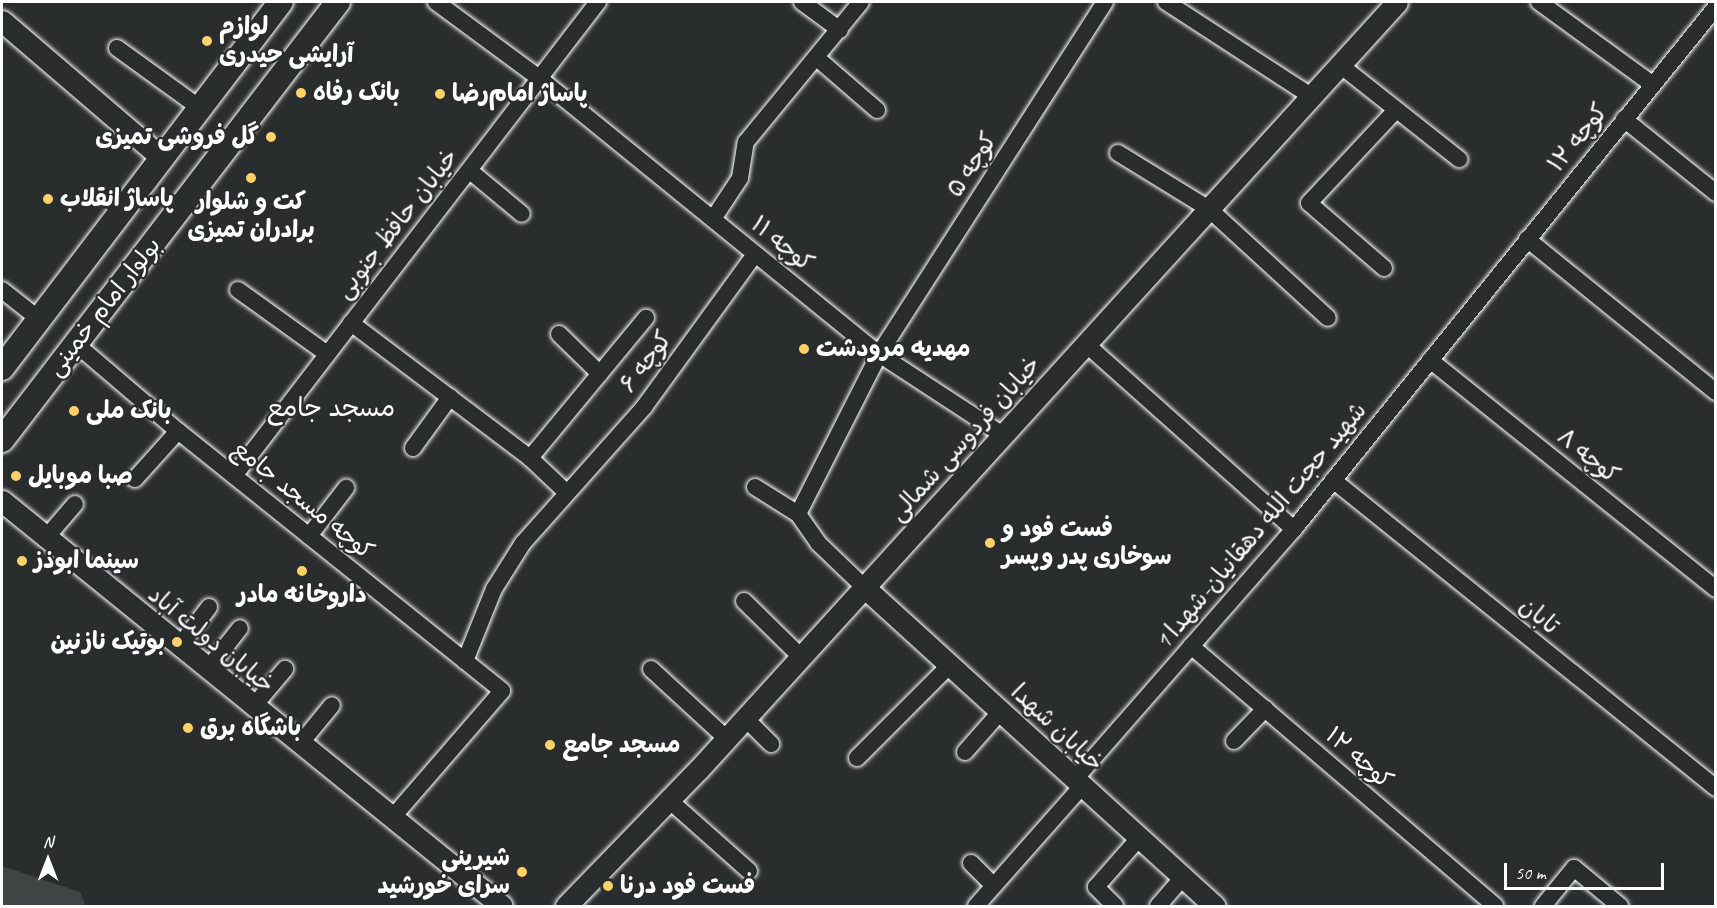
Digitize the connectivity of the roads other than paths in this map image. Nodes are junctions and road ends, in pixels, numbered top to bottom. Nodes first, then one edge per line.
1 (281, 2) edge
2 (338, 2) edge
3 (436, 2) edge
4 (598, 2) edge
5 (802, 2) edge
6 (861, 2) edge
7 (1105, 2) edge
8 (1166, 2) edge
9 (1397, 2) edge
10 (1539, 2) edge
11 (1716, 7) edge
12 (2, 21) edge
13 (840, 30) junction
14 (117, 48) dead end
15 (818, 59) junction
16 (1340, 65) junction
17 (539, 78) junction
18 (1652, 84) junction
19 (1311, 96) junction
20 (200, 108) junction
21 (877, 110) dead end
22 (1396, 110) junction
23 (1624, 119) junction
24 (1118, 153) dead end
25 (162, 158) junction
26 (1459, 159) dead end
27 (470, 171) junction
28 (1716, 194) edge
29 (1209, 208) junction
30 (522, 214) dead end
31 (713, 219) junction
32 (1527, 239) junction
33 (755, 254) junction
34 (1384, 268) dead end
35 (2, 290) edge
36 (238, 290) dead end
37 (1479, 300) joint
38 (646, 318) dead end
39 (1328, 318) dead end
40 (39, 319) junction
41 (351, 323) junction
42 (559, 334) dead end
43 (76, 344) junction
44 (1086, 344) junction
45 (327, 354) junction
46 (879, 354) junction
47 (1430, 360) junction
48 (2, 368) edge
49 (600, 374) junction
50 (1716, 392) edge
51 (450, 397) junction
52 (178, 431) junction
53 (1003, 435) junction
54 (2, 440) edge
55 (413, 447) dead end
56 (530, 458) junction
57 (234, 476) junction
58 (135, 479) dead end
59 (1333, 480) junction
60 (755, 487) dead end
61 (346, 488) dead end
62 (567, 492) junction
63 (2, 501) edge
64 (75, 504) dead end
65 (798, 514) junction
66 (1294, 529) junction
67 (309, 537) junction
68 (45, 539) junction
69 (864, 587) junction
70 (1716, 589) edge
71 (744, 601) dead end
72 (209, 607) dead end
73 (240, 628) dead end
74 (1191, 646) junction
75 (178, 647) junction
76 (801, 657) junction
77 (465, 661) junction
78 (950, 665) junction
79 (285, 669) dead end
80 (651, 669) dead end
81 (207, 670) junction
82 (332, 705) dead end
83 (253, 707) junction
84 (1265, 709) junction
85 (1001, 711) junction
86 (745, 718) junction
87 (726, 738) junction
88 (1234, 741) dead end
89 (300, 744) junction
90 (771, 744) dead end
91 (965, 752) dead end
92 (857, 758) dead end
93 (1078, 783) junction
94 (1716, 788) edge
95 (669, 800) junction
96 (391, 819) junction
97 (1139, 838) junction
98 (971, 863) dead end
99 (749, 871) dead end
100 (1182, 878) junction
101 (993, 885) junction
102 (502, 906) edge
103 (566, 906) edge
104 (975, 906) edge
105 (1115, 906) edge
106 (1158, 906) edge
107 (1214, 906) edge
108 (1495, 906) edge
109 (1543, 906) edge
110 (1620, 906) edge

1 - 20 main road, بولوار امام خمینی
2 - 43 main road, بولوار امام خمینی
3 - 17 street
4 - 17 street, خیابان حافظ جنوبی
5 - 13 street
6 - 13 street
7 - 46 street, کوچه ۵
8 - 19 street
9 - 16 street, خیابان فردوسی شمالی
10 - 18 street
11 - 18 street, کوچه ۱۲
12 - 25 street
13 - 15 street
14 - 20 street
15 - 21 street
15 - 31 street
16 - 19 street, خیابان فردوسی شمالی
16 - 22 street
17 - 27 street, خیابان حافظ جنوبی
17 - 31 street, کوچه ۱۱
18 - 23 street, کوچه ۱۲
19 - 29 street, خیابان فردوسی شمالی
20 - 25 main road, بولوار امام خمینی
22 - 26 street
22 - 34 street
23 - 28 street
23 - 32 street, کوچه ۱۲
24 - 29 street
25 - 40 main road, بولوار امام خمینی
27 - 30 street
27 - 41 street, خیابان حافظ جنوبی
29 - 39 street
29 - 44 street, خیابان فردوسی شمالی
31 - 33 street, کوچه ۱۱
32 - 37 street, کوچه ۱۲
32 - 50 street
33 - 46 street, کوچه ۱۱
33 - 62 street, کوچه ۶
35 - 40 street
36 - 45 street
37 - 47 street, شهید حجت الله دهقانیان-شهدا 1
38 - 49 street
40 - 48 main road, بولوار امام خمینی
41 - 45 street, خیابان حافظ جنوبی
41 - 51 street
42 - 49 street
43 - 52 street, کوچه مسجد جامع
43 - 54 main road, بولوار امام خمینی
44 - 53 street, خیابان فردوسی شمالی
44 - 66 street
45 - 57 street, خیابان حافظ جنوبی
46 - 53 street, کوچه ۱۱
46 - 65 street
47 - 59 street, شهید حجت الله دهقانیان-شهدا 1
47 - 70 street, کوچه ۸
49 - 56 street
51 - 55 street
51 - 56 street
52 - 57 street, کوچه مسجد جامع
52 - 58 street
53 - 69 street, خیابان فردوسی شمالی
56 - 62 street
57 - 67 street, کوچه مسجد جامع
59 - 66 street, شهید حجت الله دهقانیان-شهدا 1
59 - 94 street, تابان
60 - 65 street
61 - 67 street
62 - 77 street
63 - 68 street, خیابان دولت آباد
64 - 68 street
65 - 69 street
66 - 74 street, شهید حجت الله دهقانیان-شهدا 1
67 - 77 street, کوچه مسجد جامع
68 - 75 street, خیابان دولت آباد
69 - 76 street, خیابان فردوسی شمالی
69 - 78 street, خیابان شهدا
71 - 76 street
72 - 75 street
73 - 81 street
74 - 84 street, کوچه ۱۲
74 - 93 street, شهید حجت الله دهقانیان-شهدا 1
75 - 81 street, خیابان دولت آباد
76 - 86 street, خیابان فردوسی شمالی
77 - 96 street, کوچه مسجد جامع
78 - 85 street, خیابان شهدا
78 - 92 street
79 - 83 street
80 - 87 street
81 - 83 street, خیابان دولت آباد
82 - 89 street
83 - 89 street, خیابان دولت آباد
84 - 88 street
84 - 108 street, کوچه ۱۲
85 - 91 street
85 - 93 street, خیابان شهدا
86 - 87 street, خیابان فردوسی شمالی
86 - 90 street
87 - 95 street, خیابان فردوسی شمالی
89 - 96 street, خیابان دولت آباد
93 - 97 street, خیابان شهدا
93 - 101 street
95 - 99 street
95 - 103 street, خیابان فردوسی شمالی
96 - 102 street, خیابان دولت آباد
97 - 100 street, خیابان شهدا
97 - 105 street
98 - 101 street
100 - 106 street
100 - 107 street, خیابان شهدا
101 - 104 street
109 - 110 street

